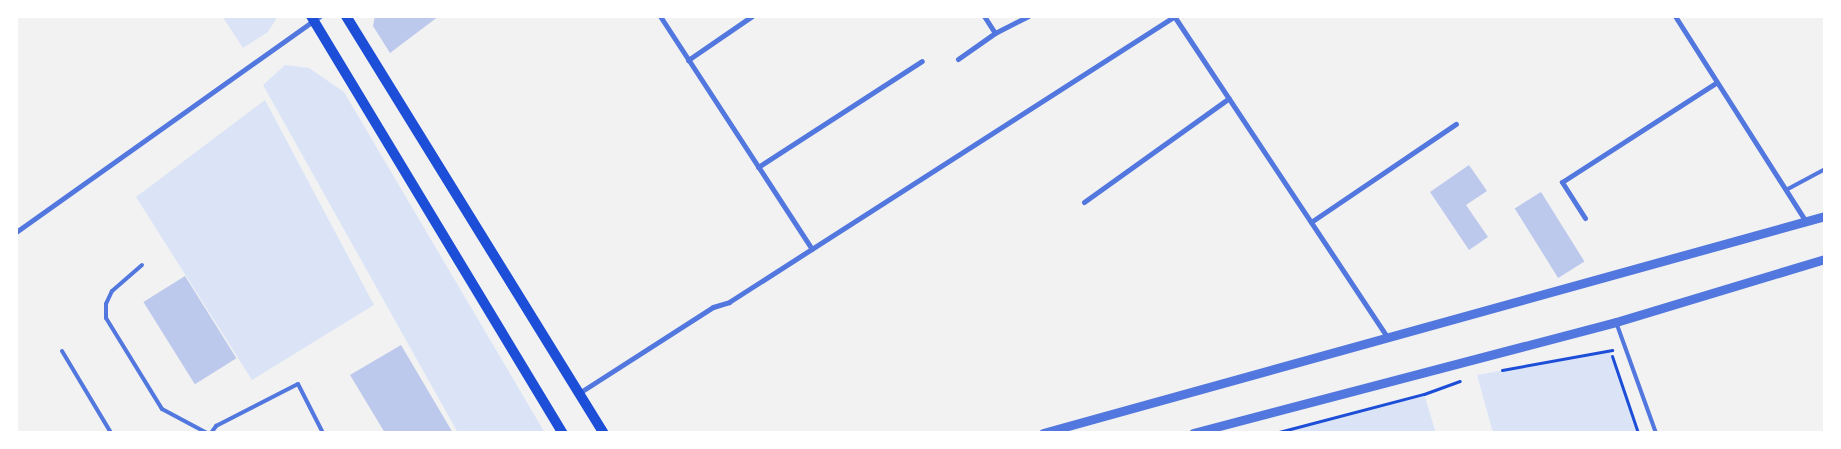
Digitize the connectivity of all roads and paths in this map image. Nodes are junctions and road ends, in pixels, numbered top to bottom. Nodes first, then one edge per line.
1 (346, 16) edge
2 (660, 16) edge
3 (752, 16) edge
4 (984, 16) edge
5 (1028, 16) edge
6 (1174, 16) edge
7 (1675, 16) edge
8 (315, 18) edge
9 (995, 33) junction
10 (958, 59) dead end
11 (688, 60) junction
12 (922, 60) dead end
13 (1717, 82) junction
14 (1229, 98) junction
15 (1456, 124) dead end
16 (758, 167) junction
17 (1825, 169) edge
18 (1786, 190) junction
19 (1084, 202) dead end
20 (1825, 216) edge
21 (1585, 218) dead end
22 (1311, 222) junction
23 (1807, 222) junction
24 (16, 232) edge
25 (812, 249) junction
26 (1825, 259) edge
27 (142, 264) dead end
28 (1616, 322) junction
29 (1386, 335) junction
30 (1625, 348) junction
31 (62, 351) dead end
32 (1610, 351) junction
33 (1496, 372) dead end
34 (1468, 378) dead end
35 (579, 393) junction
36 (111, 433) edge
37 (209, 433) edge
38 (323, 433) edge
39 (564, 433) edge
40 (604, 433) edge
41 (1043, 433) edge
42 (1193, 433) edge
43 (1276, 433) edge
44 (1638, 433) edge
45 (1656, 433) edge

1 - 35 main road
2 - 11 street
3 - 11 street
4 - 9 street
5 - 9 street
6 - 14 street
6 - 25 street
7 - 13 street
8 - 24 street
8 - 39 main road
9 - 10 street
11 - 16 street
12 - 16 street
13 - 18 street
13 - 21 street
14 - 19 street
14 - 22 street
15 - 22 street
16 - 25 street
17 - 18 lane
18 - 23 street
20 - 23 street
22 - 29 street
23 - 29 street
25 - 35 street
26 - 28 street
27 - 37 lane
28 - 30 lane
28 - 42 street
29 - 41 street
30 - 32 path
30 - 45 lane
31 - 36 lane
32 - 33 path
32 - 44 path
34 - 43 path
35 - 40 main road
37 - 38 lane

